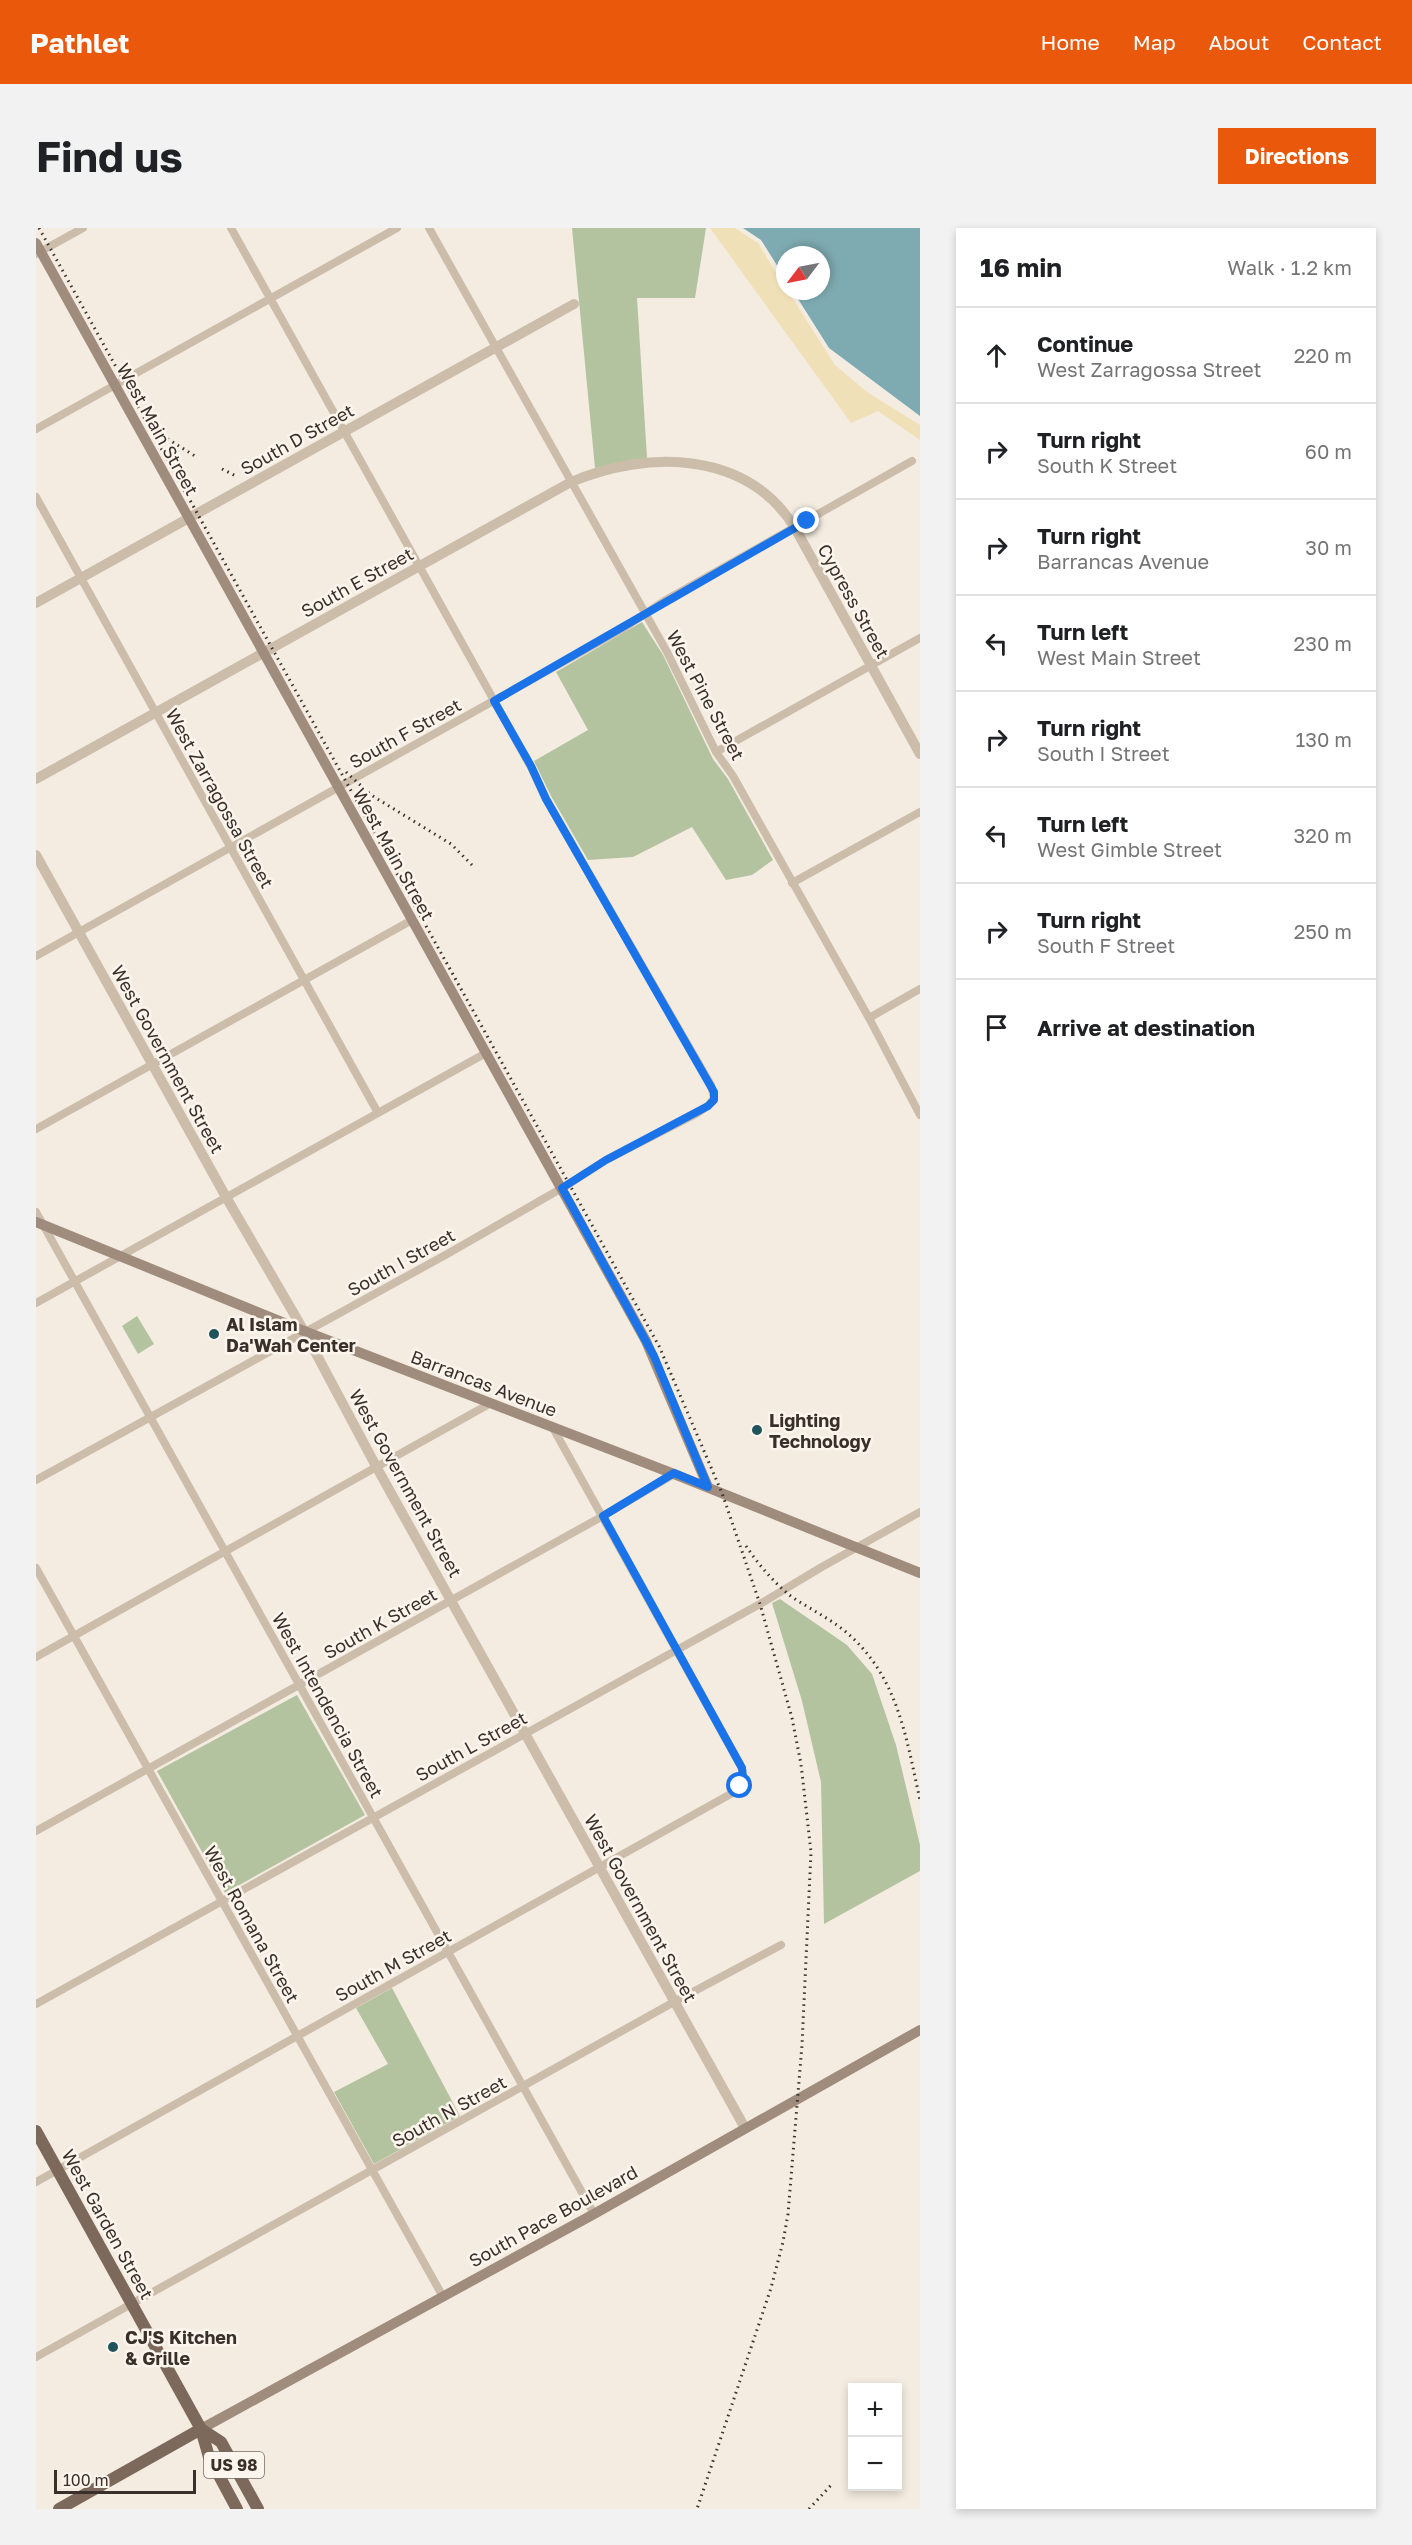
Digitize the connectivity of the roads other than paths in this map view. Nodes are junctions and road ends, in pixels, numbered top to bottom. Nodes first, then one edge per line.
1 (83, 228) edge
2 (231, 228) edge
3 (397, 228) edge
4 (429, 228) edge
5 (38, 250) edge
6 (270, 299) junction
7 (574, 304) dead end
8 (496, 348) junction
9 (115, 385) junction
10 (36, 429) edge
11 (344, 431) junction
12 (912, 461) dead end
13 (708, 466) joint
14 (570, 482) junction
15 (36, 497) edge
16 (189, 518) junction
17 (795, 528) junction
18 (418, 566) junction
19 (81, 578) junction
20 (36, 603) edge
21 (645, 615) junction
22 (920, 638) edge
23 (264, 652) junction
24 (870, 665) junction
25 (494, 701) junction
26 (155, 712) junction
27 (716, 752) junction
28 (920, 754) edge
29 (36, 779) edge
30 (338, 788) junction
31 (920, 812) edge
32 (231, 848) junction
33 (36, 855) edge
34 (792, 883) junction
35 (412, 920) junction
36 (79, 932) junction
37 (36, 956) edge
38 (305, 980) junction
39 (920, 989) edge
40 (869, 1018) junction
41 (486, 1053) junction
42 (153, 1065) junction
43 (378, 1113) junction
44 (920, 1114) edge
45 (36, 1130) edge
46 (562, 1188) junction
47 (226, 1197) junction
48 (36, 1212) edge
49 (40, 1223) edge
50 (122, 1256) junction
51 (75, 1282) junction
52 (36, 1304) edge
53 (304, 1331) junction
54 (491, 1403) junction
55 (150, 1417) junction
56 (554, 1428) junction
57 (377, 1467) junction
58 (674, 1473) junction
59 (36, 1480) edge
60 (708, 1487) junction
61 (920, 1512) edge
62 (603, 1516) junction
63 (857, 1548) junction
64 (225, 1551) junction
65 (36, 1568) edge
66 (920, 1573) edge
67 (451, 1600) junction
68 (74, 1636) junction
69 (677, 1649) junction
70 (36, 1657) edge
71 (300, 1684) junction
72 (525, 1734) junction
73 (148, 1769) junction
74 (374, 1817) junction
75 (36, 1831) edge
76 (600, 1868) junction
77 (222, 1901) junction
78 (781, 1945) dead end
79 (448, 1952) junction
80 (674, 2002) junction
81 (36, 2004) edge
82 (920, 2030) edge
83 (297, 2036) junction
84 (523, 2086) junction
85 (745, 2128) junction
86 (36, 2131) edge
87 (57, 2170) junction
88 (372, 2171) junction
89 (36, 2182) edge
90 (594, 2214) junction
91 (442, 2295) junction
92 (132, 2304) junction
93 (36, 2357) edge
94 (201, 2429) junction
95 (59, 2509) edge
96 (237, 2509) edge
97 (258, 2509) edge

1 - 5 street
2 - 6 street
3 - 6 street
4 - 8 street, West Pine Street
5 - 9 main road, West Main Street
6 - 9 street
6 - 11 street
7 - 8 street, South D Street
8 - 11 street, South D Street
8 - 14 street, West Pine Street
9 - 10 street
9 - 16 main road, West Main Street
11 - 16 street, South D Street
11 - 18 street
12 - 17 street, South F Street
13 - 14 street, South E Street
13 - 17 street, Cypress Street
14 - 18 street, South E Street
14 - 21 street, West Pine Street
15 - 19 street, West Zarragossa Street
16 - 19 street, South D Street
16 - 23 main road, West Main Street
17 - 21 street, South F Street
17 - 24 street, Cypress Street
18 - 23 street, South E Street
18 - 25 street
19 - 20 street, South D Street
19 - 26 street, West Zarragossa Street
21 - 25 street, South F Street
21 - 27 street, West Pine Street
22 - 24 street
23 - 26 street, South E Street
23 - 30 main road, West Main Street
24 - 27 street
24 - 28 street, Cypress Street
25 - 30 street, South F Street
25 - 46 street, South I Street
26 - 29 street, South E Street
26 - 32 street, West Zarragossa Street
27 - 34 street, West Pine Street
30 - 32 street, South F Street
30 - 35 main road, West Main Street
31 - 34 street
32 - 36 street, South F Street
32 - 38 street, West Zarragossa Street
33 - 36 street, West Government Street
34 - 40 street, West Pine Street
35 - 38 street
35 - 41 main road, West Main Street
36 - 37 street, South F Street
36 - 42 street, West Government Street
38 - 42 street
38 - 43 street, West Zarragossa Street
39 - 40 street
40 - 44 street, West Pine Street
41 - 43 street
41 - 46 main road, West Main Street
42 - 45 street
42 - 47 street, West Government Street
43 - 47 street
46 - 53 street, South I Street
46 - 60 main road, West Main Street
47 - 50 street
47 - 53 street, West Government Street
48 - 49 street, West Intendencia Street
49 - 50 main road, Barrancas Avenue
49 - 51 street, West Intendencia Street
50 - 51 street
50 - 53 main road, Barrancas Avenue
51 - 52 street
51 - 55 street, West Intendencia Street
53 - 54 main road, Barrancas Avenue
53 - 55 street, South I Street
53 - 57 street, West Government Street
54 - 56 main road, Barrancas Avenue
54 - 57 street
55 - 59 street, South I Street
55 - 64 street, West Intendencia Street
56 - 58 main road, Barrancas Avenue
56 - 62 street
57 - 64 street
57 - 67 street, West Government Street
58 - 60 main road, Barrancas Avenue
58 - 62 street, South K Street
60 - 63 main road, Barrancas Avenue
61 - 63 street, South L Street
62 - 67 street, South K Street
62 - 69 street
63 - 66 main road, Barrancas Avenue
63 - 69 street, South L Street
64 - 68 street
64 - 71 street, West Intendencia Street
65 - 68 street, West Romana Street
67 - 71 street, South K Street
67 - 72 street, West Government Street
68 - 70 street
68 - 73 street, West Romana Street
69 - 72 street, South L Street
69 - 76 street, South M Street
71 - 73 street, South K Street
71 - 74 street, West Intendencia Street
72 - 74 street, South L Street
72 - 76 street, West Government Street
73 - 75 street, South K Street
73 - 77 street, West Romana Street
74 - 77 street, South L Street
74 - 79 street, West Intendencia Street
76 - 79 street, South M Street
76 - 80 street, West Government Street
77 - 81 street, South L Street
77 - 83 street, West Romana Street
78 - 80 street, South N Street
79 - 83 street, South M Street
79 - 84 street, West Intendencia Street
80 - 84 street, South N Street
80 - 85 street, West Government Street
82 - 85 main road, South Pace Boulevard
83 - 87 street, South M Street
83 - 88 street, West Romana Street
84 - 88 street, South N Street
84 - 90 street, West Intendencia Street
85 - 90 main road, South Pace Boulevard
86 - 87 main road, West Garden Street
87 - 89 street, South M Street
87 - 92 main road, West Garden Street
88 - 91 street, West Romana Street
88 - 92 street, South N Street
90 - 91 main road, South Pace Boulevard
91 - 94 main road, South Pace Boulevard
92 - 93 street, South N Street
92 - 94 main road, West Garden Street
94 - 95 main road, US 98
94 - 96 main road, US 98
94 - 97 main road, US 98

